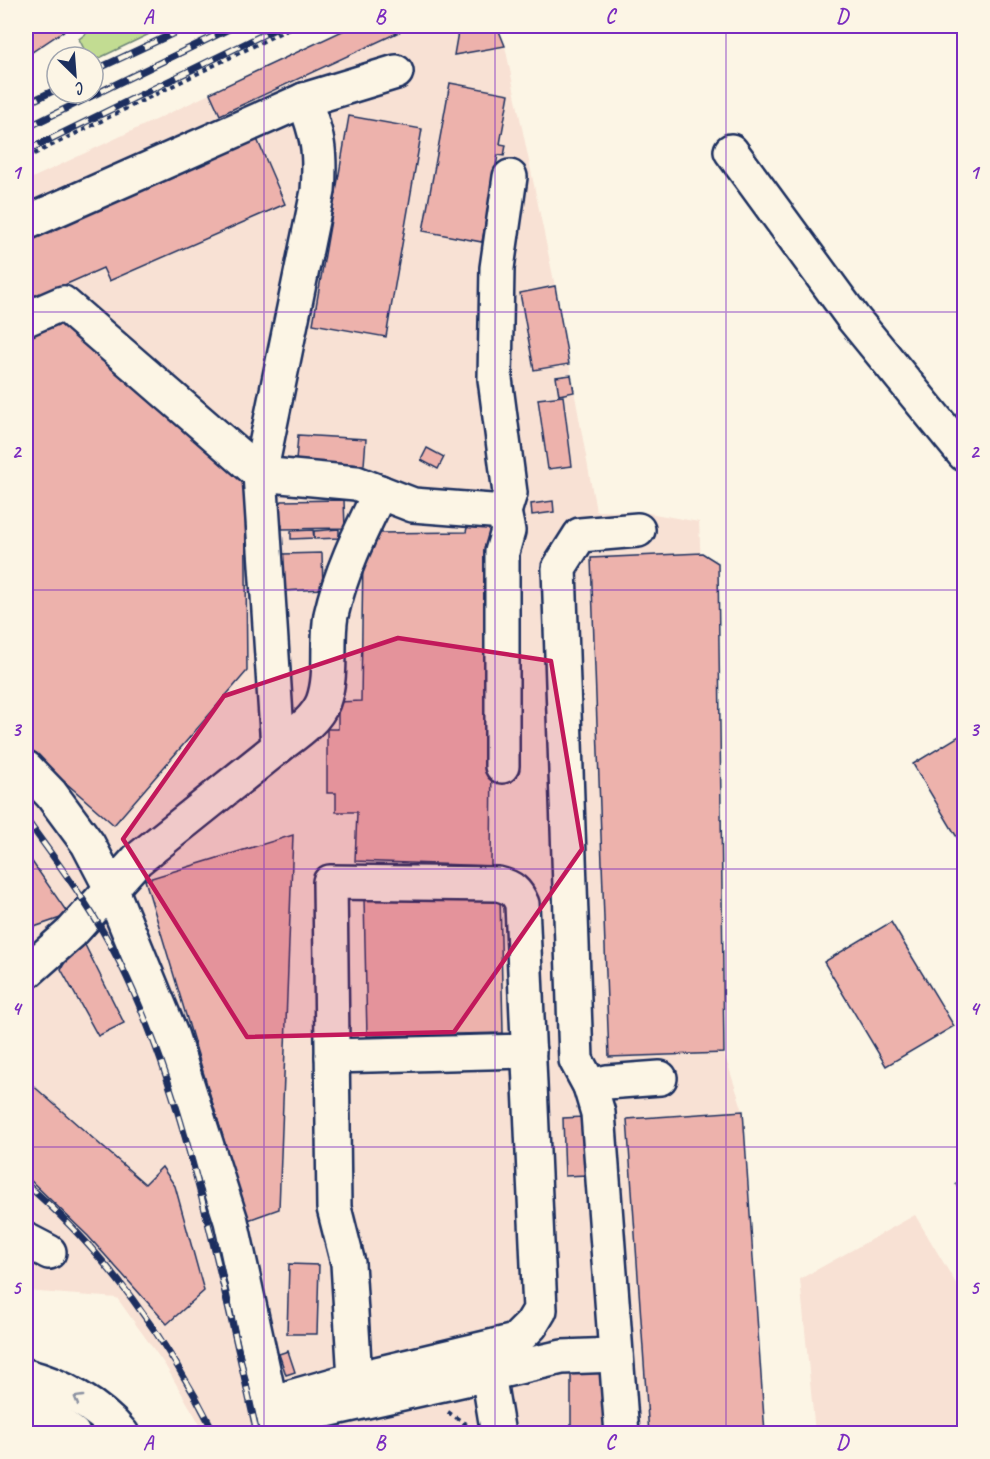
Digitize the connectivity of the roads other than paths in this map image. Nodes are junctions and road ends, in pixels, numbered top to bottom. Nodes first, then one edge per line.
1 (396, 72) dead end
2 (304, 100) junction
3 (731, 151) dead end
4 (510, 177) dead end
5 (26, 223) edge
6 (26, 319) edge
7 (964, 454) edge
8 (260, 474) junction
9 (380, 492) junction
10 (504, 512) junction
11 (638, 530) dead end
12 (278, 747) junction
13 (502, 766) dead end
14 (26, 768) edge
15 (111, 888) junction
16 (26, 971) edge
17 (529, 1052) junction
18 (332, 1056) junction
19 (660, 1078) dead end
20 (590, 1086) junction
21 (616, 1355) junction
22 (488, 1374) junction
23 (26, 1376) edge
24 (355, 1379) junction
25 (26, 1407) edge
26 (270, 1424) edge
27 (73, 1434) edge
28 (122, 1434) edge
29 (498, 1434) edge
30 (622, 1434) edge

1 - 2 main road
2 - 5 main road
2 - 8 main road
3 - 7 main road
4 - 10 main road
6 - 8 main road
8 - 9 main road
8 - 12 main road
9 - 10 main road
9 - 12 main road
10 - 13 main road
11 - 20 main road
12 - 15 main road
14 - 15 main road
15 - 16 main road
15 - 26 main road
17 - 18 main road
17 - 18 main road
17 - 24 main road
18 - 24 main road
19 - 20 main road
20 - 21 main road
21 - 22 main road
21 - 30 main road
22 - 26 main road
22 - 29 main road
28 -> 23 main road
24 - 26 main road
25 - 27 main road

